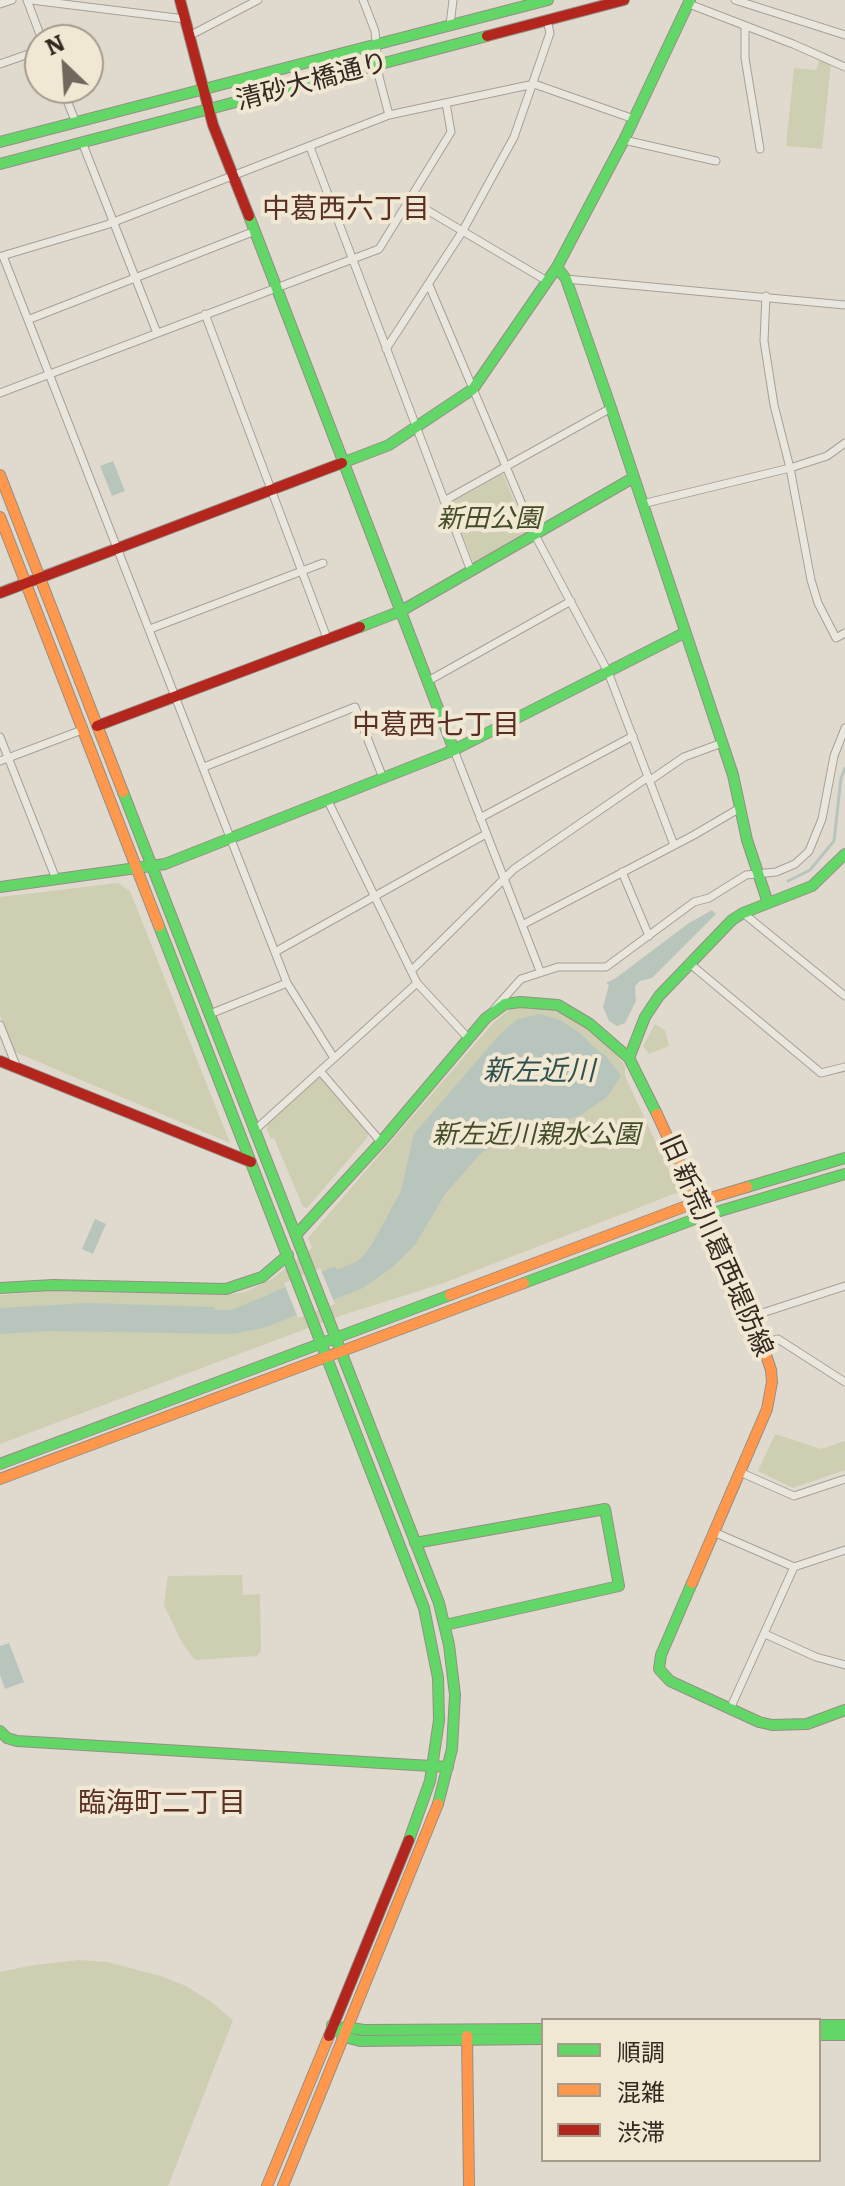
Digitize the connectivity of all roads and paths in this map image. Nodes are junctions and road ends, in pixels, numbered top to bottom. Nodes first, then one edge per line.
1 (12, 0) edge
2 (29, 0) edge
3 (180, 0) edge
4 (258, 0) edge
5 (363, 0) edge
6 (453, 0) edge
7 (504, 0) edge
8 (548, 0) edge
9 (624, 0) edge
10 (735, 0) edge
11 (689, 2) edge
12 (0, 4) edge
13 (500, 13) junction
14 (185, 19) junction
15 (547, 20) junction
16 (37, 24) edge
17 (450, 25) junction
18 (745, 27) junction
19 (845, 35) edge
20 (189, 36) junction
21 (376, 45) junction
22 (24, 56) edge
23 (0, 64) edge
24 (378, 64) junction
25 (845, 67) edge
26 (534, 84) junction
27 (203, 89) junction
28 (446, 103) junction
29 (68, 104) edge
30 (209, 110) junction
31 (389, 115) junction
32 (634, 119) junction
33 (76, 123) junction
34 (624, 140) junction
35 (0, 142) edge
36 (82, 142) junction
37 (310, 147) junction
38 (760, 149) dead end
39 (716, 161) dead end
40 (0, 164) edge
41 (232, 175) junction
42 (410, 200) junction
43 (112, 222) junction
44 (255, 231) junction
45 (462, 232) junction
46 (2, 256) edge
47 (352, 259) junction
48 (557, 267) junction
49 (135, 278) junction
50 (566, 279) junction
51 (547, 281) junction
52 (429, 285) junction
53 (278, 287) junction
54 (766, 296) junction
55 (845, 305) edge
56 (205, 314) junction
57 (30, 319) junction
58 (157, 333) junction
59 (386, 349) junction
60 (51, 374) junction
61 (473, 389) junction
62 (0, 393) edge
63 (611, 408) junction
64 (416, 427) junction
65 (845, 443) edge
66 (345, 463) junction
67 (506, 467) junction
68 (790, 468) junction
69 (0, 475) edge
70 (633, 478) junction
71 (273, 491) junction
72 (444, 501) junction
73 (642, 504) junction
74 (0, 517) edge
75 (535, 535) junction
76 (118, 548) junction
77 (323, 563) dead end
78 (302, 571) junction
79 (471, 571) junction
80 (40, 578) junction
81 (25, 583) junction
82 (0, 593) edge
83 (571, 601) junction
84 (401, 611) junction
85 (150, 629) junction
86 (684, 633) junction
87 (845, 633) edge
88 (327, 638) junction
89 (608, 672) junction
90 (428, 681) junction
91 (176, 696) junction
92 (97, 726) junction
93 (845, 728) edge
94 (82, 730) junction
95 (633, 736) junction
96 (0, 737) edge
97 (722, 743) junction
98 (454, 750) junction
99 (4, 760) edge
100 (204, 767) junction
101 (383, 778) junction
102 (648, 779) junction
103 (327, 799) junction
104 (740, 808) junction
105 (480, 818) junction
106 (486, 834) junction
107 (232, 838) junction
108 (674, 845) junction
109 (845, 854) edge
110 (152, 866) junction
111 (136, 867) junction
112 (622, 872) junction
113 (757, 874) junction
114 (56, 879) junction
115 (504, 880) junction
116 (0, 887) edge
117 (374, 896) junction
118 (768, 903) junction
119 (743, 913) junction
120 (522, 925) junction
121 (649, 936) junction
122 (275, 952) junction
123 (689, 963) junction
124 (411, 971) junction
125 (540, 971) junction
126 (287, 983) junction
127 (417, 983) junction
128 (845, 996) edge
129 (210, 1014) junction
130 (486, 1018) junction
131 (0, 1025) edge
132 (469, 1039) junction
133 (334, 1058) junction
134 (629, 1058) junction
135 (0, 1061) edge
136 (845, 1067) edge
137 (17, 1068) junction
138 (320, 1071) junction
139 (255, 1130) junction
140 (381, 1142) junction
141 (845, 1158) edge
142 (251, 1162) junction
143 (845, 1174) edge
144 (697, 1202) junction
145 (703, 1216) junction
146 (296, 1235) junction
147 (288, 1255) junction
148 (845, 1286) edge
149 (0, 1288) edge
150 (750, 1317) junction
151 (336, 1338) junction
152 (762, 1343) junction
153 (320, 1344) junction
154 (341, 1351) junction
155 (326, 1357) junction
156 (845, 1373) edge
157 (836, 1376) junction
158 (845, 1382) edge
159 (0, 1464) edge
160 (742, 1473) junction
161 (0, 1479) edge
162 (845, 1479) edge
163 (716, 1533) junction
164 (415, 1543) junction
165 (845, 1550) edge
166 (794, 1567) junction
167 (445, 1625) junction
168 (765, 1634) junction
169 (845, 1665) edge
170 (730, 1709) junction
171 (845, 1710) edge
172 (0, 1731) edge
173 (433, 1766) junction
174 (448, 1767) junction
175 (332, 2025) junction
176 (821, 2025) edge
177 (845, 2025) edge
178 (541, 2029) edge
179 (347, 2032) junction
180 (467, 2035) junction
181 (821, 2035) edge
182 (845, 2035) edge
183 (541, 2039) edge
184 (271, 2175) junction
185 (285, 2183) edge
186 (267, 2186) edge
187 (469, 2186) edge

1 - 12 street
2 - 14 street
2 - 16 street
3 - 14 street
4 - 20 street
5 - 21 street
6 - 17 street
7 - 13 street
8 - 13 street, 清砂大橋通り
9 - 15 street, 清砂大橋通り
10 - 19 street
11 - 18 street
11 - 32 street
13 - 17 street, 清砂大橋通り
14 - 20 street
15 - 24 street, 清砂大橋通り
15 - 26 street
17 - 21 street, 清砂大橋通り
18 - 25 street
18 - 38 street
20 - 27 street
21 - 24 street
21 - 27 street, 清砂大橋通り
22 - 23 street
24 - 30 street, 清砂大橋通り
24 - 31 street
26 - 28 street
26 - 32 street
26 - 45 street
27 - 30 street
27 - 33 street, 清砂大橋通り
28 - 31 street
28 - 42 street
29 - 33 street
30 - 36 street, 清砂大橋通り
30 - 41 street
31 - 37 street
32 - 34 street
33 - 35 street, 清砂大橋通り
34 - 39 street
34 - 48 street
36 - 40 street, 清砂大橋通り
36 - 43 street
37 - 41 street
37 - 47 street
41 - 43 street
41 - 44 street
42 - 45 street
42 - 47 street
43 - 46 street
43 - 49 street
44 - 49 street
44 - 53 street
45 - 51 street
45 - 52 street
46 - 57 street
47 - 53 street
47 - 59 street
48 - 50 street
48 - 51 street
49 - 57 street
49 - 58 street
50 - 54 street
50 - 63 street
51 - 61 street
52 - 59 street
52 - 61 street
53 - 56 street
53 - 66 street
54 - 55 street
54 - 68 street
56 - 58 street
56 - 71 street
57 - 60 street
58 - 60 street
59 - 64 street
60 - 62 street
60 - 76 street
61 - 64 street
61 - 67 street
63 - 67 street
63 - 70 street
64 - 66 street
64 - 72 street
65 - 68 street
66 - 71 street
66 - 84 street
67 - 72 street
67 - 75 street
68 - 73 street
68 - 87 street
69 - 80 street
70 - 73 street
70 - 75 street
71 - 76 street
71 - 78 street
72 - 79 street
73 - 86 street
74 - 81 street
75 - 79 street
75 - 83 street
76 - 80 street
76 - 85 street
77 - 78 street
78 - 85 street
78 - 88 street
79 - 84 street
80 - 81 street
80 - 92 street
81 - 82 street
81 - 94 street
83 - 89 street
83 - 90 street
84 - 88 street
84 - 90 street
85 - 91 street
86 - 89 street
86 - 97 street
88 - 91 street
89 - 95 street
89 - 98 street
90 - 98 street
91 - 92 street
91 - 100 street
92 - 110 street
93 - 113 street
94 - 99 street
94 - 111 street
95 - 102 street
95 - 105 street
96 - 99 street
97 - 102 street
97 - 104 street
98 - 101 street
98 - 105 street
99 - 114 street
100 - 101 street
100 - 107 street
101 - 103 street
102 - 108 street
102 - 115 street
103 - 107 street
103 - 117 street
104 - 108 street
104 - 113 street
105 - 106 street
106 - 115 street
106 - 117 street
107 - 110 street
107 - 122 street
108 - 112 street
109 - 118 street
110 - 111 street
110 - 129 street
111 - 114 street
111 - 142 street
112 - 120 street
112 - 121 street
113 - 118 street
113 - 121 street
114 - 116 street
115 - 120 street
115 - 124 street
117 - 122 street
117 - 124 street
118 - 119 street
119 - 123 street
119 - 128 street
120 - 125 street
121 - 125 street
122 - 126 street
123 - 134 street
123 - 136 street
124 - 127 street
125 - 130 street
126 - 129 street
126 - 133 street
127 - 132 street
127 - 133 street
129 - 139 street
130 - 132 street, 旧 新荒川葛西堤防線
130 - 134 street, 旧 新荒川葛西堤防線
131 - 137 street
132 - 140 street, 旧 新荒川葛西堤防線
133 - 138 street
134 - 144 street, 旧 新荒川葛西堤防線
135 - 137 street
137 - 142 street
138 - 139 street
138 - 140 street
139 - 146 street
140 - 146 street, 旧 新荒川葛西堤防線
141 - 144 street
142 - 147 street
143 - 145 street
144 - 145 street, 旧 新荒川葛西堤防線
144 - 151 street
145 - 150 street, 旧 新荒川葛西堤防線
145 - 154 street
146 - 151 street
147 - 149 street
147 - 153 street
148 - 150 street
150 - 152 street, 旧 新荒川葛西堤防線
151 - 153 street
151 - 154 street
152 - 157 street
152 - 160 street, 旧 新荒川葛西堤防線
153 - 155 street
153 - 159 street
154 - 155 street
154 - 164 street
155 - 161 street
155 - 173 street
156 - 157 street
157 - 158 street
160 - 162 street
160 - 163 street, 旧 新荒川葛西堤防線
163 - 166 street
163 - 170 street, 旧 新荒川葛西堤防線
164 - 167 street
164 - 167 street
165 - 166 street
166 - 168 street
167 - 174 street
168 - 169 street
168 - 170 street
170 - 171 street, 旧 新荒川葛西堤防線
172 - 173 street
173 - 174 street
173 - 175 street
174 - 179 street
175 - 179 street
175 - 184 street
176 - 177 street
178 - 180 street
179 - 180 street
179 - 185 street
180 - 183 street
180 - 187 street
181 - 182 street
184 - 185 street
184 - 186 street

